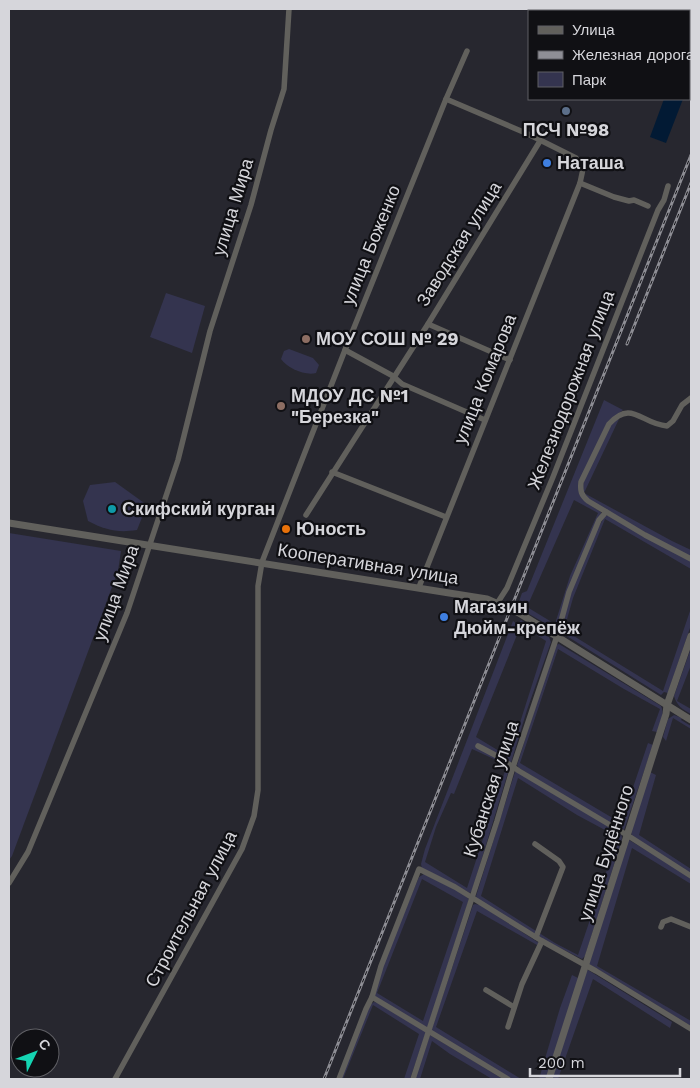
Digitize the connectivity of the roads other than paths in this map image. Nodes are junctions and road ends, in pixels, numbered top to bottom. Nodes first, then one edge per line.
1 (289, 9) edge
2 (467, 51) dead end
3 (446, 99) junction
4 (540, 140) junction
5 (580, 183) junction
6 (668, 186) dead end
7 (648, 206) dead end
8 (428, 324) junction
9 (345, 350) junction
10 (510, 360) junction
11 (393, 376) junction
12 (691, 398) edge
13 (485, 420) junction
14 (332, 472) junction
15 (606, 512) junction
16 (306, 515) dead end
17 (446, 517) junction
18 (9, 523) edge
19 (150, 545) junction
20 (691, 559) edge
21 (262, 562) junction
22 (419, 588) junction
23 (498, 602) junction
24 (557, 636) junction
25 (691, 636) edge
26 (667, 705) junction
27 (691, 720) edge
28 (478, 746) dead end
29 (513, 767) junction
30 (626, 835) junction
31 (534, 844) dead end
32 (691, 876) edge
33 (9, 883) edge
34 (472, 898) junction
35 (661, 927) dead end
36 (691, 927) edge
37 (539, 939) junction
38 (585, 966) junction
39 (486, 990) dead end
40 (372, 998) junction
41 (514, 1007) junction
42 (508, 1028) dead end
43 (691, 1030) edge
44 (428, 1031) junction
45 (115, 1079) edge
46 (339, 1079) edge
47 (413, 1079) edge
48 (508, 1079) edge
49 (549, 1079) edge

1 - 19 street, улица Мира
2 - 3 street, улица Боженко
3 - 4 street
3 - 9 street, улица Боженко
4 - 5 street, улица Комарова
4 - 8 street, Заводская улица
5 - 7 street
5 - 10 street, улица Комарова
6 - 23 street, Железнодорожная улица
8 - 10 street
8 - 11 street, Заводская улица
9 - 11 street
9 - 21 street, улица Боженко
10 - 13 street, улица Комарова
11 - 13 street
11 - 14 street, Заводская улица
12 - 15 street
13 - 17 street, улица Комарова
14 - 16 street, Заводская улица
14 - 17 street
15 - 20 street
15 - 24 street, Кубанская улица
17 - 22 street, улица Комарова
18 - 19 street, Кооперативная улица
19 - 21 street, Кооперативная улица
19 - 33 street, улица Мира
21 - 22 street, Кооперативная улица
21 - 45 street, Строительная улица
22 - 23 street, Кооперативная улица
23 - 24 street, Кооперативная улица
24 - 26 street, Кооперативная улица
24 - 29 street, Кубанская улица
25 - 26 street, улица Будённого
26 - 27 street, Кооперативная улица
26 - 30 street, улица Будённого
28 - 29 street
29 - 30 street
29 - 34 street, Кубанская улица
30 - 32 street
30 - 38 street, улица Будённого
31 - 37 street
34 - 37 street
34 - 40 street
34 - 44 street, Кубанская улица
35 - 36 street
37 - 38 street
37 - 41 street
38 - 43 street
38 - 49 street, улица Будённого
39 - 41 street
40 - 44 street
40 - 46 street
41 - 42 street
44 - 47 street, Кубанская улица
44 - 48 street

